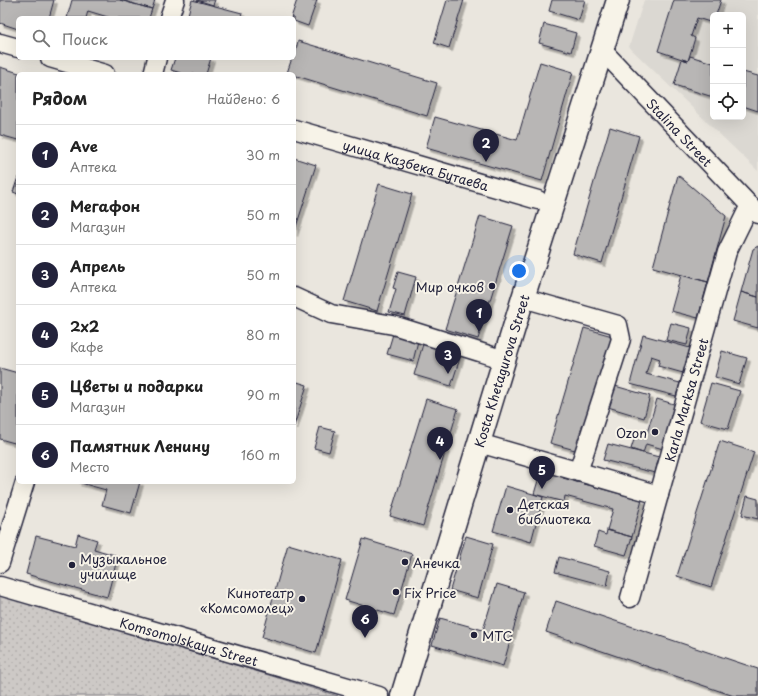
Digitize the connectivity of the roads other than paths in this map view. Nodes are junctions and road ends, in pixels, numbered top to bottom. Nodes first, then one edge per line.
1 (175, 0) edge
2 (618, 0) edge
3 (170, 16) edge
4 (0, 43) edge
5 (16, 47) edge
6 (602, 50) junction
7 (57, 60) edge
8 (156, 60) edge
9 (98, 72) edge
10 (154, 72) edge
11 (296, 130) edge
12 (538, 200) dead end
13 (754, 209) edge
14 (296, 298) edge
15 (523, 298) junction
16 (505, 360) junction
17 (479, 443) junction
18 (578, 472) junction
19 (24, 484) edge
20 (659, 495) junction
21 (0, 563) edge
22 (0, 586) edge
23 (630, 598) dead end
24 (379, 696) edge
25 (402, 696) edge

1 - 3 street
2 - 6 main road, Kosta Khetagurova Street
4 - 5 street
6 - 13 street, Stalina Street
6 - 15 main road, Kosta Khetagurova Street
7 - 9 street
8 - 10 street
11 - 12 street, улица Казбека Бутаева
13 - 20 street, Karla Marksa Street
14 - 16 street
15 - 16 main road, Kosta Khetagurova Street
15 - 18 street
16 - 17 main road, Kosta Khetagurova Street
17 - 18 street
17 - 25 main road, Kosta Khetagurova Street
18 - 20 street
19 - 21 street
20 - 23 street, Karla Marksa Street
22 - 24 street, Komsomolskaya Street

